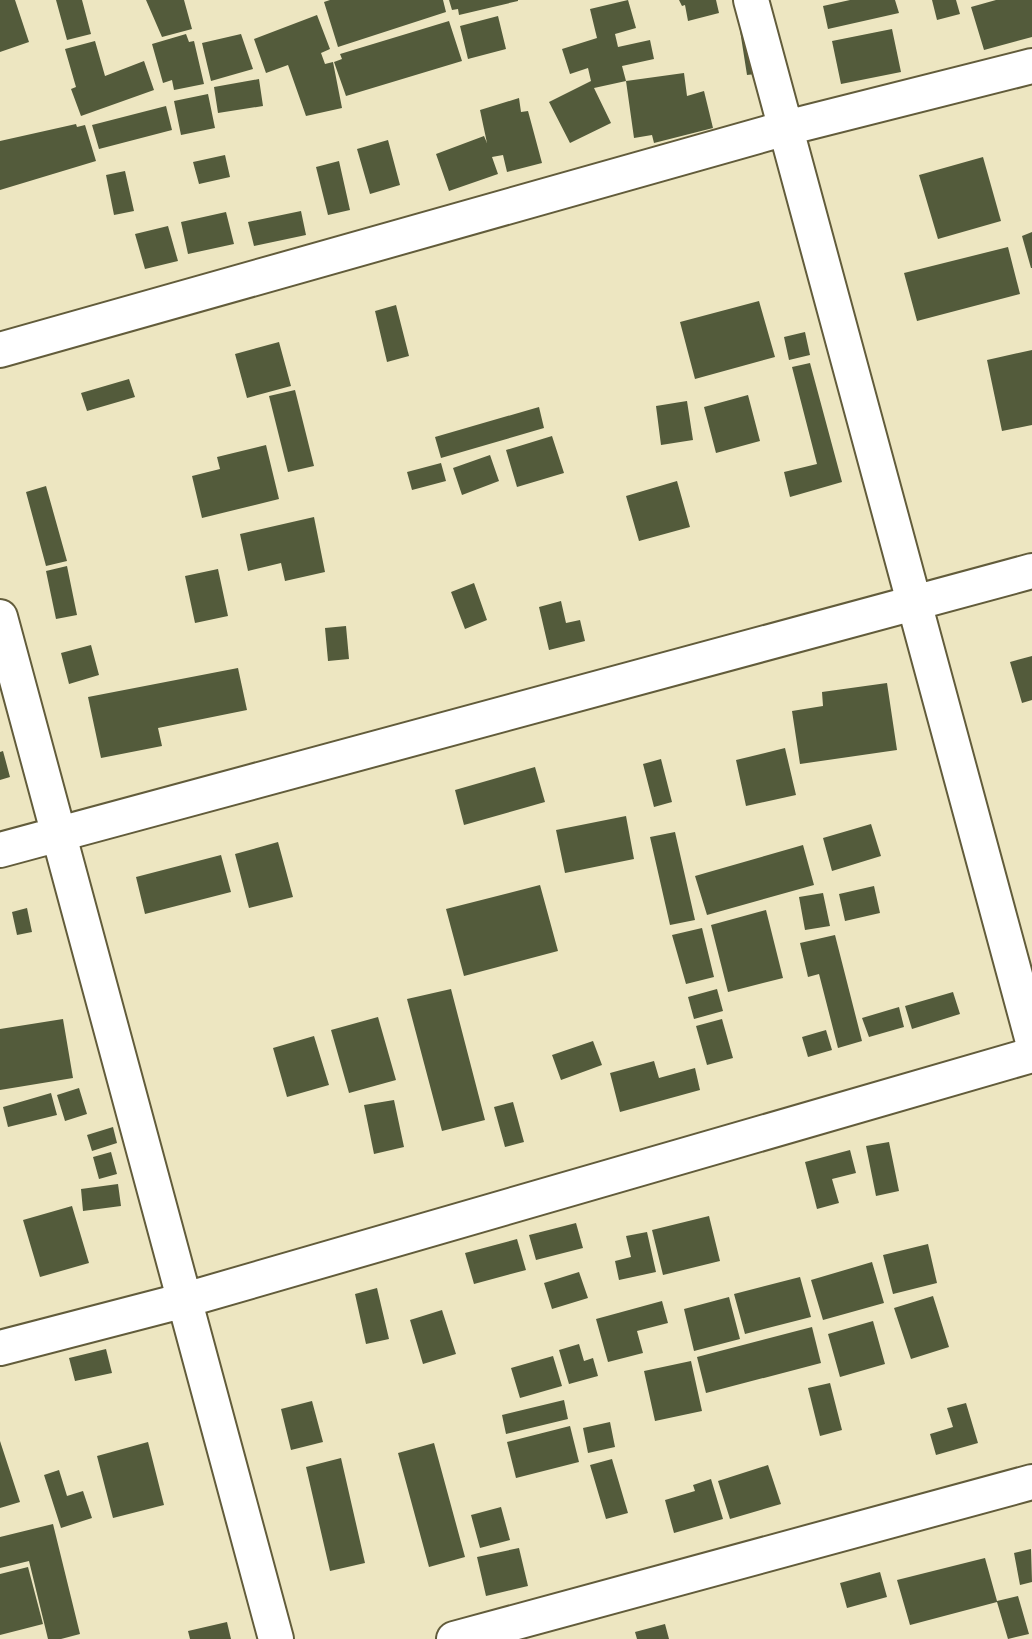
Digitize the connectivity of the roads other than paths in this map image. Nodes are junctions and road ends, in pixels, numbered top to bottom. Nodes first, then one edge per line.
1 (751, 0) edge
2 (1032, 66) edge
3 (786, 128) junction
4 (0, 350) edge
5 (1032, 571) edge
6 (914, 603) junction
7 (0, 617) edge
8 (59, 834) junction
9 (0, 850) edge
10 (1032, 1038) edge
11 (1032, 1055) edge
12 (185, 1300) junction
13 (0, 1348) edge
14 (1032, 1482) edge
15 (276, 1639) edge
16 (454, 1639) edge

1 - 3 street
2 - 3 street
3 - 4 street
3 - 6 street
5 - 6 street
6 - 8 street
6 - 10 street
7 - 8 street
8 - 9 street
8 - 12 street
11 - 12 street
12 - 13 street
12 - 15 street
14 - 16 street

